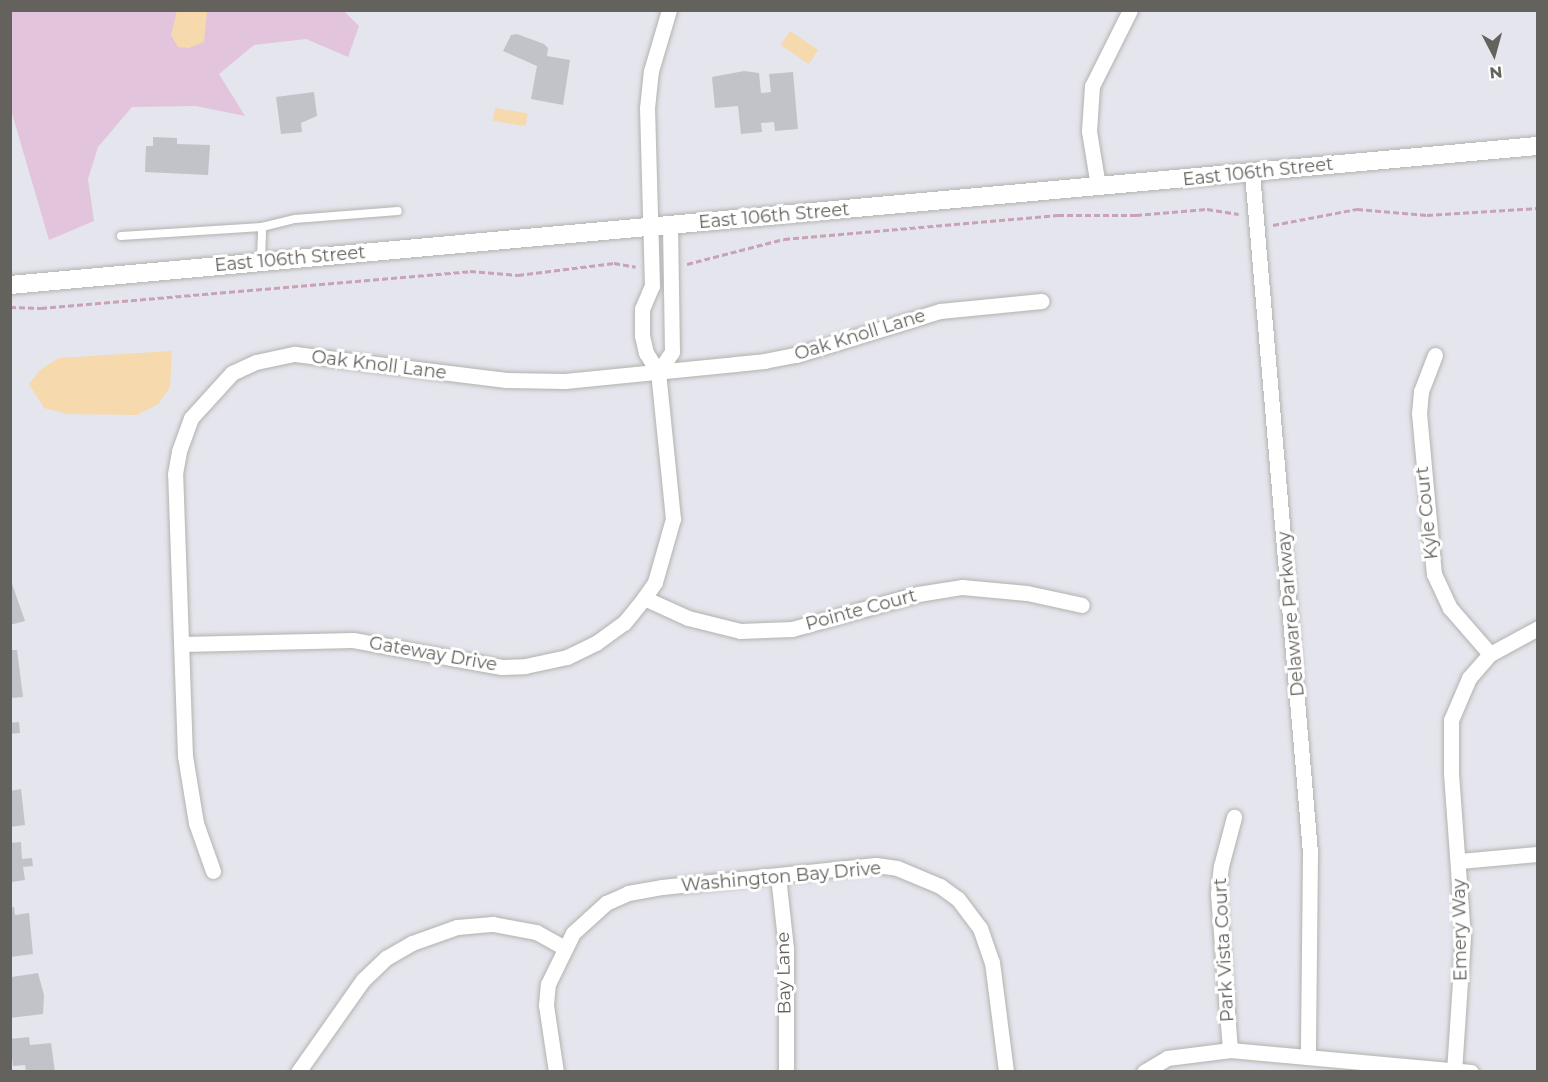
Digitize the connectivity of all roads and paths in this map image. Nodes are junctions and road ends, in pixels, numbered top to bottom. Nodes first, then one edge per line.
1 (669, 10) edge
2 (1130, 10) edge
3 (1538, 146) edge
4 (1252, 173) junction
5 (1098, 186) junction
6 (1538, 208) edge
7 (398, 211) dead end
8 (1242, 215) dead end
9 (670, 225) junction
10 (1273, 225) dead end
11 (262, 227) junction
12 (651, 228) junction
13 (121, 236) dead end
14 (261, 262) junction
15 (670, 265) junction
16 (652, 267) junction
17 (10, 285) edge
18 (1042, 301) dead end
19 (10, 307) edge
20 (1435, 355) dead end
21 (658, 372) junction
22 (644, 598) junction
23 (1082, 605) dead end
24 (1538, 628) edge
25 (182, 644) junction
26 (1490, 654) junction
27 (1234, 817) dead end
28 (1538, 854) edge
29 (1459, 861) junction
30 (213, 871) dead end
31 (778, 876) junction
32 (563, 947) junction
33 (1230, 1050) junction
34 (1308, 1056) junction
35 (298, 1071) edge
36 (556, 1071) edge
37 (786, 1071) edge
38 (1006, 1071) edge
39 (1144, 1071) edge
40 (1454, 1071) edge
41 (1471, 1071) edge

1 - 12 street, Gateway Drive
2 - 5 street
3 - 4 main road, East 106th Street
4 - 5 main road, East 106th Street
4 - 34 street, Delaware Parkway
5 - 9 main road, East 106th Street
6 - 10 path
7 - 11 lane
8 - 15 path
9 - 12 main road, East 106th Street
9 - 15 street
11 - 13 lane
11 - 14 lane
12 - 14 main road, East 106th Street
12 - 16 street, Gateway Drive
14 - 17 main road, East 106th Street
15 - 21 street
16 - 19 path
16 - 21 street, Gateway Drive
18 - 21 street, Oak Knoll Lane
20 - 26 street, Kyle Court
21 - 22 street, Gateway Drive
21 - 25 street, Oak Knoll Lane
22 - 23 street, Pointe Court
22 - 25 street, Gateway Drive
24 - 26 street
25 - 30 street, Oak Knoll Lane
26 - 29 street, Emery Way
27 - 33 street, Park Vista Court
28 - 29 street
29 - 40 street, Emery Way
31 - 32 street, Washington Bay Drive
31 - 37 street, Bay Lane
31 - 38 street, Washington Bay Drive
32 - 35 street
32 - 36 street, Washington Bay Drive
33 - 34 street
33 - 39 street
34 - 40 street
40 - 41 street

